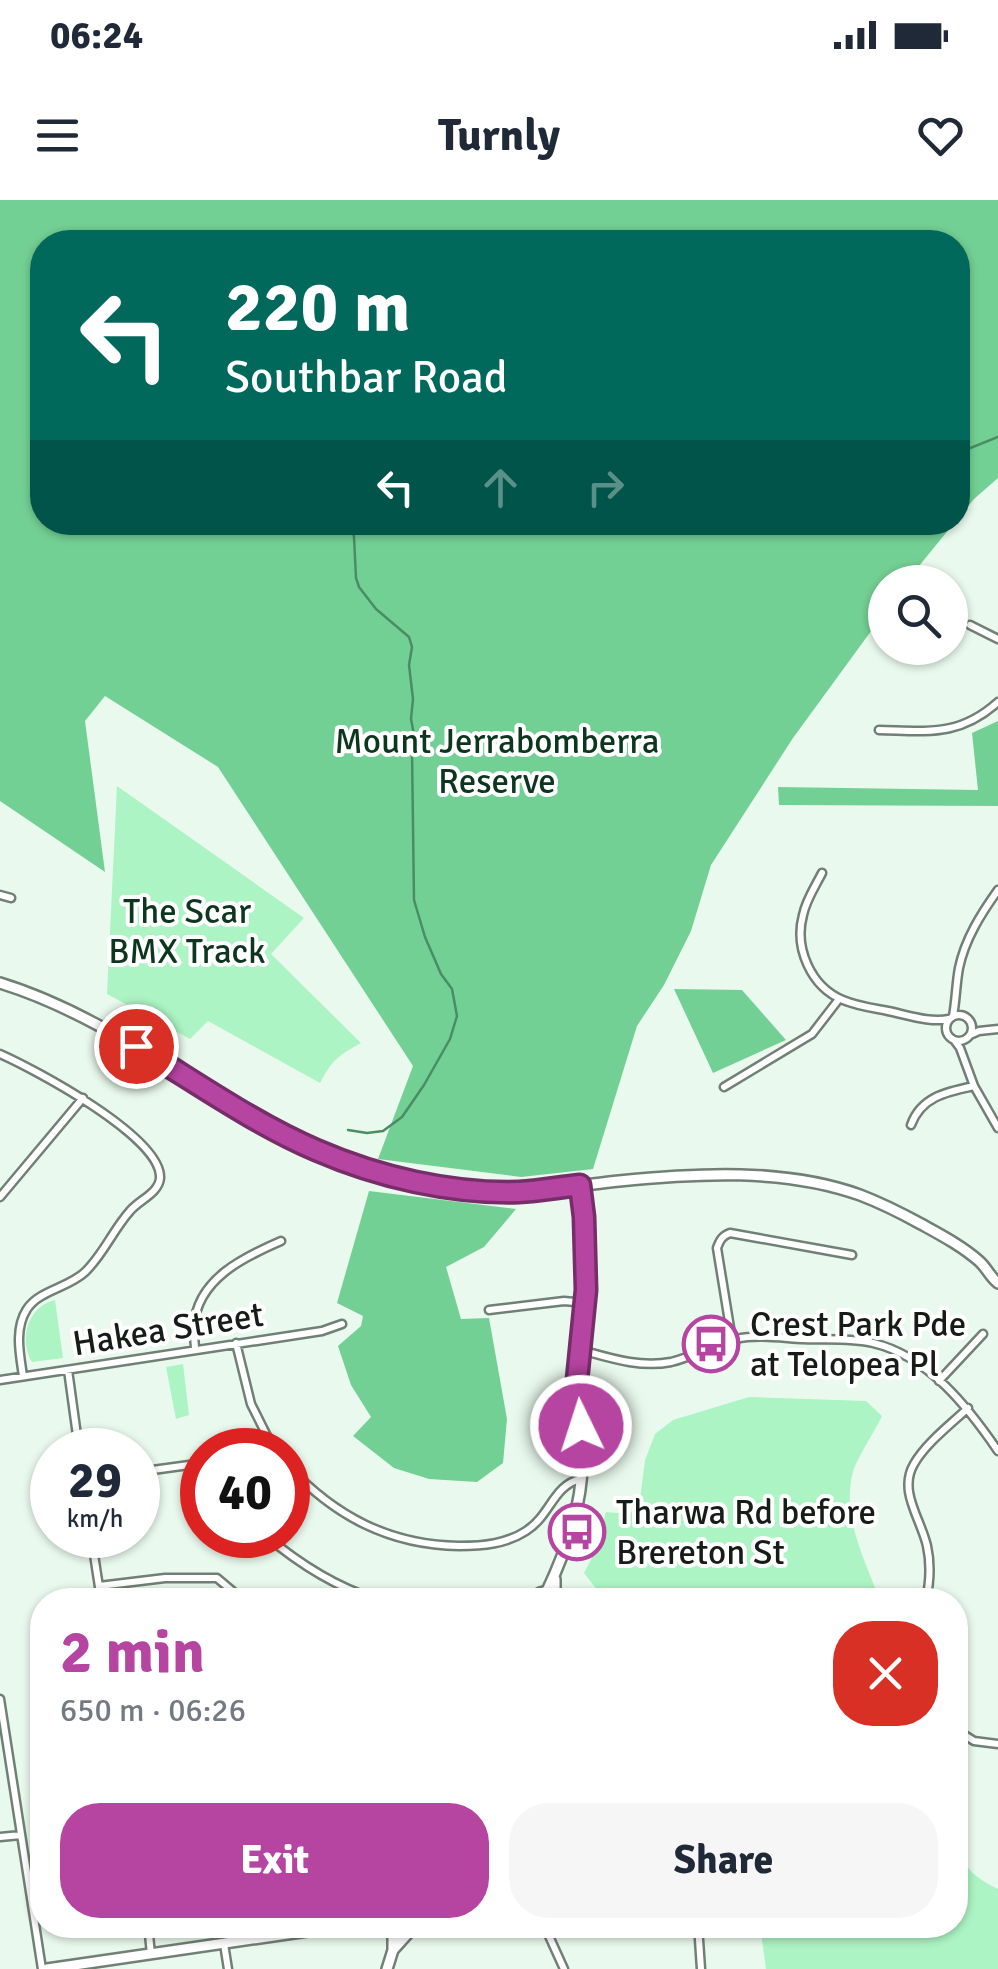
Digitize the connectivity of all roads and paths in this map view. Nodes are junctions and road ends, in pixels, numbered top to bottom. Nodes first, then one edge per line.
1 (970, 625) dead end
2 (998, 638) edge
3 (998, 702) edge
4 (878, 730) dead end
5 (822, 873) dead end
6 (998, 890) edge
7 (0, 895) edge
8 (12, 898) dead end
9 (0, 982) edge
10 (957, 996) junction
11 (838, 999) junction
12 (951, 1018) junction
13 (926, 1019) junction
14 (968, 1020) junction
15 (994, 1029) edge
16 (968, 1037) junction
17 (951, 1038) junction
18 (0, 1054) edge
19 (966, 1062) junction
20 (974, 1086) junction
21 (724, 1087) dead end
22 (83, 1098) junction
23 (911, 1126) dead end
24 (998, 1128) edge
25 (580, 1185) junction
26 (0, 1197) edge
27 (281, 1241) dead end
28 (852, 1255) dead end
29 (994, 1267) edge
30 (998, 1283) edge
31 (586, 1303) junction
32 (489, 1310) dead end
33 (342, 1324) dead end
34 (983, 1334) dead end
35 (732, 1340) junction
36 (236, 1343) junction
37 (195, 1350) junction
38 (581, 1350) junction
39 (68, 1370) junction
40 (23, 1376) junction
41 (0, 1380) edge
42 (939, 1381) junction
43 (968, 1408) junction
44 (76, 1428) edge
45 (263, 1428) edge
46 (995, 1441) edge
47 (998, 1451) edge
48 (582, 1479) junction
49 (310, 1487) edge
50 (95, 1558) edge
51 (294, 1558) edge
52 (99, 1586) joint
53 (229, 1588) edge
54 (348, 1588) edge
55 (553, 1588) edge
56 (929, 1588) edge
57 (0, 1699) edge
58 (2, 1726) edge
59 (968, 1738) edge
60 (998, 1744) edge
61 (21, 1834) junction
62 (0, 1837) edge
63 (30, 1885) edge
64 (39, 1938) edge
65 (149, 1938) edge
66 (250, 1938) edge
67 (391, 1938) edge
68 (403, 1938) edge
69 (550, 1938) edge
70 (699, 1938) edge
71 (224, 1944) junction
72 (394, 1950) junction
73 (151, 1954) junction
74 (102, 1965) edge
75 (45, 1969) edge
76 (228, 1969) edge
77 (387, 1969) edge
78 (564, 1969) edge
79 (700, 1969) edge

1 - 2 street
3 - 4 street
5 - 11 street
6 - 10 street
7 - 8 street
9 - 25 main road
10 - 12 street
10 - 14 street
11 - 13 street
11 - 21 street
12 - 13 street
12 - 14 street
12 - 17 street
13 - 17 street
14 - 15 street
14 - 16 street
15 - 16 street
16 - 17 street
16 - 19 street
17 - 19 street
18 - 22 street
19 - 20 street
20 - 23 street
20 - 24 street
22 - 26 street
22 - 40 street
25 - 29 main road
25 - 31 main road
27 - 37 street
28 - 35 street
29 - 30 main road
31 - 32 street
31 - 38 main road
33 - 36 street, Hakea Street
34 - 42 street
35 - 38 street
35 - 42 street
36 - 37 street, Hakea Street
36 - 45 street
37 - 39 street, Hakea Street
38 - 48 main road
39 - 40 street, Hakea Street
39 - 44 street
40 - 41 street, Hakea Street
42 - 43 street
43 - 46 street
43 - 56 street
46 - 47 street
48 - 49 street
48 - 55 main road
50 - 52 street
51 - 54 street
52 - 53 street
57 - 58 street
58 - 61 street
59 - 60 street
61 - 62 street
61 - 63 street
64 - 75 street
65 - 73 street
66 - 71 main road
67 - 72 main road
68 - 72 main road
69 - 78 street
70 - 79 street
71 - 73 main road
71 - 76 street
72 - 77 main road
73 - 74 main road
74 - 75 main road

